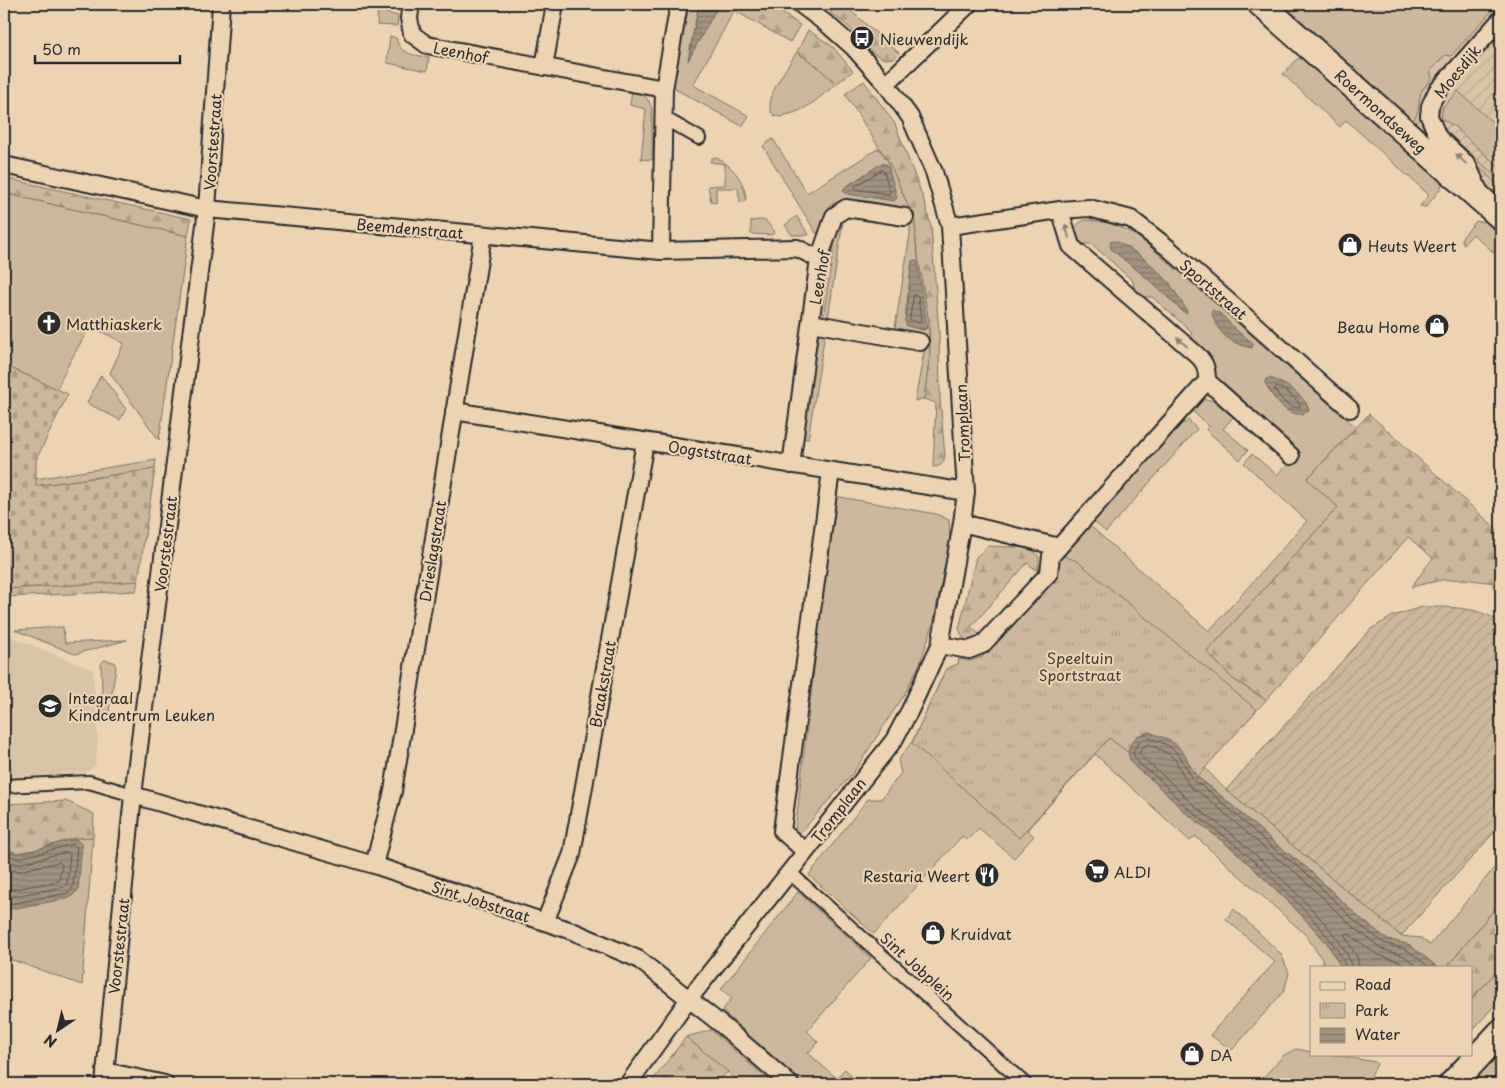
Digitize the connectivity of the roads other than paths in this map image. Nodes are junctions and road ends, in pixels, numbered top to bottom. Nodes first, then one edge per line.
1 (221, 4) edge
2 (412, 4) edge
3 (555, 4) edge
4 (679, 4) edge
5 (800, 4) edge
6 (969, 4) edge
7 (1261, 4) edge
8 (1501, 18) edge
9 (544, 67) junction
10 (886, 84) junction
11 (664, 88) junction
12 (664, 118) junction
13 (700, 138) dead end
14 (4, 165) edge
15 (207, 209) junction
16 (1492, 209) edge
17 (1060, 210) junction
18 (905, 217) dead end
19 (950, 226) junction
20 (483, 235) junction
21 (661, 251) junction
22 (819, 259) junction
23 (812, 323) junction
24 (920, 342) dead end
25 (1207, 381) junction
26 (1350, 408) dead end
27 (454, 412) junction
28 (645, 442) junction
29 (1291, 456) dead end
30 (791, 465) junction
31 (831, 471) junction
32 (966, 492) junction
33 (962, 523) junction
34 (1059, 547) junction
35 (940, 645) junction
36 (4, 786) edge
37 (133, 795) junction
38 (805, 851) junction
39 (374, 865) junction
40 (789, 872) junction
41 (545, 922) junction
42 (689, 998) junction
43 (1501, 1032) edge
44 (105, 1078) edge
45 (165, 1084) edge
46 (628, 1084) edge
47 (790, 1084) edge
48 (1025, 1084) edge
49 (1452, 1084) edge

1 - 15 street, Voorstestraat
2 - 9 street, Leenhof
3 - 9 street
4 - 11 street
5 - 10 street, Tromplaan
6 - 10 street
7 - 16 main road, Roermondseweg
16 -> 8 street, Moesdijk
9 - 11 street, Leenhof
10 - 19 street, Tromplaan
11 - 12 street
12 - 13 street
12 - 21 street
14 - 15 street, Beemdenstraat
15 - 20 street, Beemdenstraat
15 - 37 street, Voorstestraat
17 - 19 street, Sportstraat
25 -> 17 street
17 - 26 street, Sportstraat
18 - 22 street, Leenhof
19 - 32 street, Tromplaan
20 - 21 street, Beemdenstraat
20 - 27 street, Drieslagstraat
21 - 22 street, Beemdenstraat
22 - 23 street, Leenhof
23 - 24 street, Leenhof
23 - 30 street, Leenhof
25 - 29 street
25 - 34 street
27 - 28 street, Oogststraat
27 - 39 street, Drieslagstraat
28 - 30 street, Oogststraat
28 - 41 street, Braakstraat
30 - 31 street, Oogststraat
31 - 32 street, Oogststraat
31 - 38 street, Tromplaan
32 - 33 street, Tromplaan
33 - 34 street
33 - 35 street, Tromplaan
34 - 35 street
35 - 38 street, Tromplaan
36 - 37 street
37 - 39 street, Sint Jobstraat
37 - 44 street, Voorstestraat
38 - 40 street, Tromplaan
39 - 41 street, Sint Jobstraat
40 - 42 street, Tromplaan
40 - 48 street, Sint Jobplein
41 - 42 street, Sint Jobstraat
42 - 46 street, Tromplaan
42 - 47 street, Sint Jobstraat
43 - 49 main road
44 - 45 street

